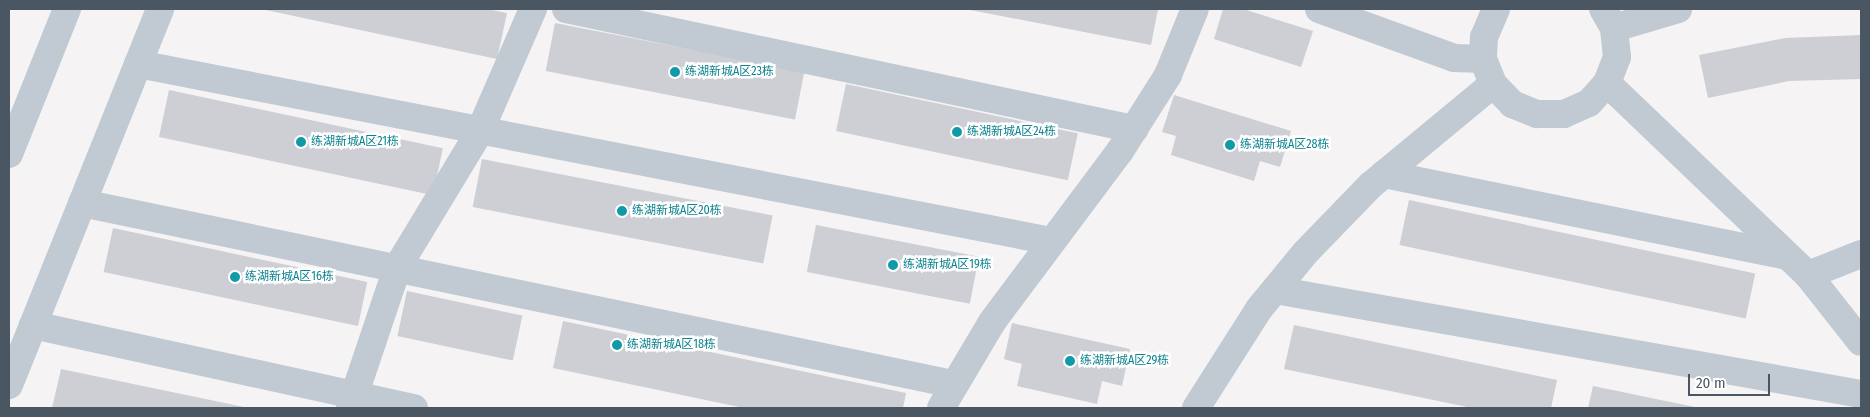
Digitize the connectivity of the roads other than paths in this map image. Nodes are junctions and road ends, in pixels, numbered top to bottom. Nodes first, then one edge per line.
1 (66, 9) edge
2 (160, 9) edge
3 (534, 9) edge
4 (566, 9) edge
5 (1195, 9) edge
6 (1320, 9) edge
7 (1496, 9) edge
8 (1678, 9) edge
9 (1609, 19) edge
10 (1483, 59) junction
11 (138, 64) junction
12 (1493, 84) junction
13 (1607, 84) junction
14 (1134, 129) junction
15 (480, 131) junction
16 (9, 154) edge
17 (1384, 174) junction
18 (82, 202) junction
19 (1051, 241) junction
20 (1861, 254) edge
21 (1787, 256) junction
22 (397, 268) junction
23 (1808, 275) junction
24 (1275, 290) junction
25 (33, 325) junction
26 (1861, 342) edge
27 (9, 385) edge
28 (1861, 394) edge
29 (947, 396) edge
30 (353, 402) edge
31 (414, 408) edge
32 (1196, 408) edge

1 - 16 street
2 - 11 street
3 - 15 street
4 - 14 street
5 - 14 street
6 - 10 street
7 - 10 street
8 - 9 street
9 - 13 street
10 - 12 street
11 - 15 street
11 - 18 street
12 - 13 street
12 - 17 street
13 - 21 street
14 - 19 street
15 - 19 street
15 - 22 street
17 - 21 street
17 - 24 street
18 - 22 street
18 - 25 street
19 - 29 street
20 - 23 street
21 - 23 street
22 - 29 street
22 - 30 street
23 - 26 street
24 - 28 street
24 - 32 street
25 - 27 street
25 - 30 street
30 - 31 street

